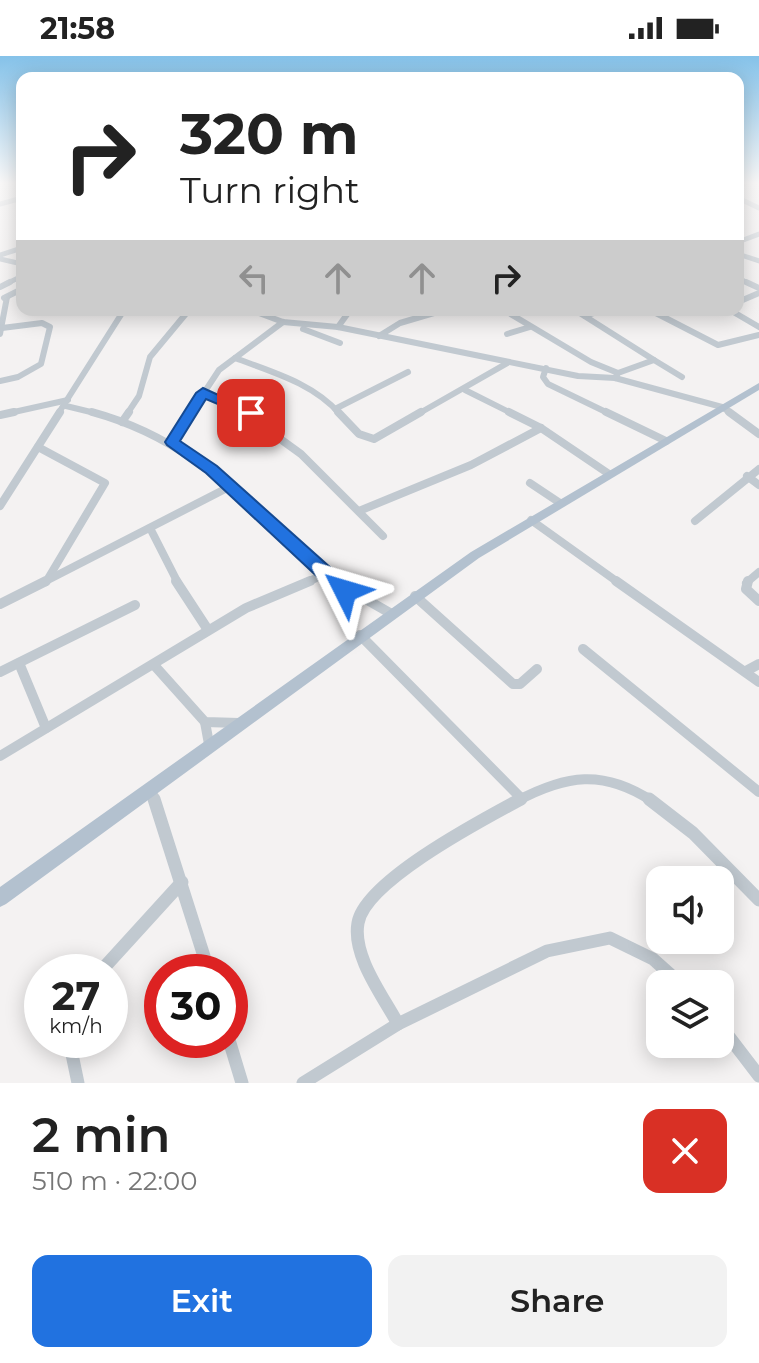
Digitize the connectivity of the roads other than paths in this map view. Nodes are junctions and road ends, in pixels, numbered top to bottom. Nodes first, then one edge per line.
1 (3, 298) edge
2 (120, 316) edge
3 (184, 316) edge
4 (267, 316) edge
5 (346, 316) edge
6 (424, 316) edge
7 (513, 316) edge
8 (585, 316) edge
9 (662, 316) edge
10 (740, 316) edge
11 (286, 323) junction
12 (338, 327) junction
13 (530, 327) junction
14 (759, 327) edge
15 (1, 328) edge
16 (312, 328) junction
17 (507, 334) dead end
18 (759, 335) edge
19 (379, 336) junction
20 (340, 343) dead end
21 (235, 358) junction
22 (654, 360) junction
23 (509, 362) junction
24 (546, 368) junction
25 (408, 372) dead end
26 (616, 376) junction
27 (682, 377) dead end
28 (0, 381) edge
29 (759, 386) edge
30 (465, 390) junction
31 (203, 393) junction
32 (67, 403) junction
33 (722, 407) junction
34 (335, 409) junction
35 (0, 415) edge
36 (122, 422) junction
37 (541, 428) junction
38 (759, 434) edge
39 (666, 441) junction
40 (172, 442) junction
41 (38, 447) junction
42 (759, 469) edge
43 (609, 474) junction
44 (747, 476) junction
45 (530, 483) dead end
46 (759, 485) edge
47 (231, 486) junction
48 (560, 503) junction
49 (0, 506) edge
50 (359, 511) junction
51 (531, 520) junction
52 (695, 521) dead end
53 (150, 528) junction
54 (383, 536) dead end
55 (759, 572) edge
56 (323, 575) junction
57 (46, 582) junction
58 (415, 596) junction
59 (759, 601) edge
60 (0, 604) edge
61 (135, 605) dead end
62 (390, 613) junction
63 (208, 630) junction
64 (360, 635) junction
65 (583, 649) dead end
66 (19, 663) junction
67 (759, 664) edge
68 (154, 665) junction
69 (537, 669) dead end
70 (746, 671) junction
71 (0, 672) edge
72 (759, 682) edge
73 (205, 722) junction
74 (239, 723) junction
75 (46, 728) junction
76 (209, 744) junction
77 (0, 756) edge
78 (151, 789) junction
79 (759, 792) edge
80 (522, 799) junction
81 (182, 882) junction
82 (0, 898) edge
83 (759, 900) edge
84 (116, 954) edge
85 (204, 954) edge
86 (665, 970) edge
87 (398, 1024) junction
88 (734, 1043) edge
89 (73, 1058) edge
90 (234, 1058) edge
91 (759, 1076) edge
92 (78, 1083) edge
93 (242, 1083) edge
94 (303, 1083) edge

1 - 15 street
2 - 32 street
3 - 36 street
4 - 11 street
5 - 12 street
6 - 19 street
7 - 13 street
8 - 22 street
9 - 18 street
10 - 14 street
11 - 16 street
11 - 21 street
12 - 16 street
12 - 19 street
13 - 17 street
13 - 26 street
15 - 28 street
16 - 20 street
19 - 23 street
21 - 31 street
21 - 34 street
22 - 26 street
22 - 27 street
23 - 24 street
23 - 30 street
24 - 26 street
24 - 39 street
25 - 34 street
26 - 33 street
29 - 33 main road
30 - 34 street
30 - 37 street
31 - 40 street
31 - 50 street
32 - 35 street
32 - 36 street
32 - 41 street
33 - 38 street
33 - 39 main road
36 - 40 street
37 - 43 street
37 - 50 street
39 - 43 main road
40 - 47 street
41 - 49 street
41 - 57 street
42 - 44 street
43 - 48 main road
44 - 46 street
44 - 52 street
45 - 48 street
47 - 53 street
47 - 56 street
48 - 51 main road
50 - 54 street
51 - 58 main road
51 - 70 street
53 - 57 street
53 - 63 street
55 - 59 street
56 - 62 street
56 - 63 street
57 - 60 street
58 - 62 main road
58 - 69 street
61 - 66 street
62 - 64 main road
63 - 68 street
64 - 74 main road
64 - 80 street
65 - 79 street
66 - 71 street
66 - 75 street
67 - 70 street
68 - 73 street
68 - 75 street
70 - 72 street
73 - 74 street
73 - 76 street
74 - 76 main road
75 - 77 street
76 - 78 main road
78 - 81 street
78 - 82 main road
80 - 83 street
80 - 87 street
81 - 84 street
81 - 85 street
86 - 87 street
87 - 94 street
88 - 91 street
89 - 92 street
90 - 93 street

